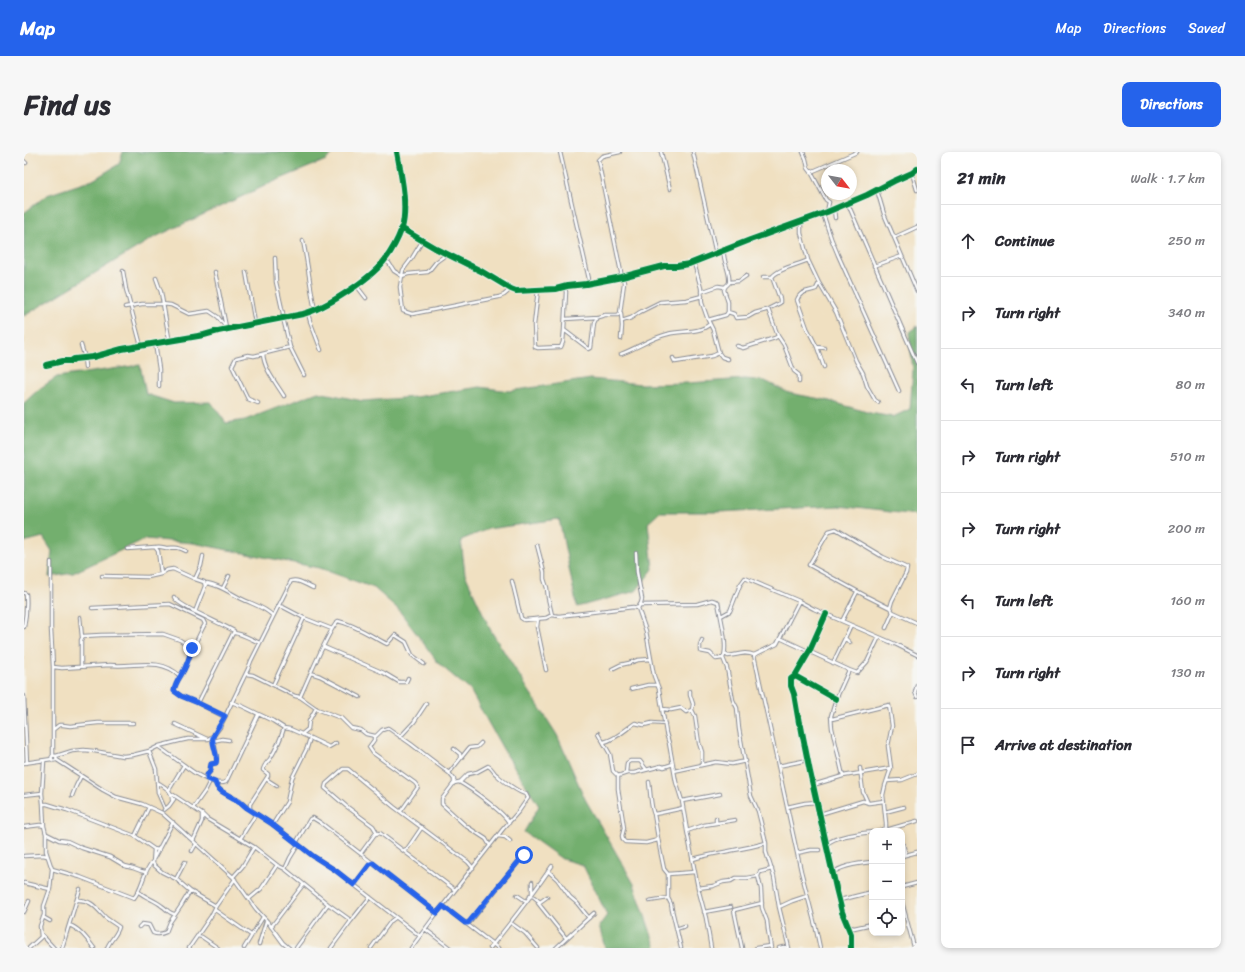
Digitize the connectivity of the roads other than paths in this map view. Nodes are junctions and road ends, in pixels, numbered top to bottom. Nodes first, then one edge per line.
1 (397, 152) edge
2 (560, 152) edge
3 (620, 152) edge
4 (661, 152) edge
5 (693, 152) edge
6 (803, 152) edge
7 (857, 152) edge
8 (917, 169) edge
9 (811, 172) junction
10 (912, 173) junction
11 (670, 189) dead end
12 (877, 190) junction
13 (917, 190) edge
14 (848, 204) junction
15 (834, 209) junction
16 (827, 212) junction
17 (823, 214) junction
18 (835, 218) dead end
19 (801, 221) junction
20 (917, 227) edge
21 (402, 228) junction
22 (894, 237) junction
23 (423, 240) junction
24 (303, 241) dead end
25 (724, 250) junction
26 (447, 254) junction
27 (716, 254) junction
28 (902, 256) junction
29 (275, 258) dead end
30 (808, 260) junction
31 (384, 261) junction
32 (694, 263) junction
33 (874, 266) junction
34 (123, 271) dead end
35 (216, 272) dead end
36 (246, 272) dead end
37 (402, 276) junction
38 (623, 276) junction
39 (746, 276) dead end
40 (763, 277) dead end
41 (772, 277) junction
42 (156, 278) dead end
43 (589, 279) junction
44 (593, 282) junction
45 (730, 282) junction
46 (819, 283) junction
47 (586, 284) junction
48 (356, 285) junction
49 (565, 287) junction
50 (725, 287) junction
51 (511, 289) junction
52 (538, 290) junction
53 (917, 291) edge
54 (701, 292) junction
55 (702, 296) junction
56 (366, 298) dead end
57 (162, 304) junction
58 (125, 307) dead end
59 (131, 307) junction
60 (768, 309) junction
61 (315, 310) junction
62 (621, 312) junction
63 (728, 312) junction
64 (308, 313) junction
65 (283, 318) junction
66 (597, 318) junction
67 (565, 319) junction
68 (708, 320) junction
69 (622, 321) junction
70 (255, 323) junction
71 (710, 324) junction
72 (226, 328) junction
73 (564, 330) junction
74 (778, 336) junction
75 (621, 339) dead end
76 (170, 340) junction
77 (156, 343) junction
78 (81, 345) dead end
79 (140, 346) junction
80 (737, 346) dead end
81 (290, 347) junction
82 (817, 347) junction
83 (825, 348) dead end
84 (321, 350) dead end
85 (719, 353) junction
86 (263, 354) junction
87 (621, 354) dead end
88 (85, 358) junction
89 (672, 358) dead end
90 (728, 359) dead end
91 (917, 363) edge
92 (46, 365) dead end
93 (85, 367) dead end
94 (824, 367) dead end
95 (304, 375) dead end
96 (799, 382) dead end
97 (160, 386) dead end
98 (899, 391) dead end
99 (284, 396) dead end
100 (878, 402) dead end
101 (258, 403) dead end
102 (537, 545) dead end
103 (161, 546) junction
104 (155, 547) junction
105 (127, 549) dead end
106 (158, 551) junction
107 (186, 551) dead end
108 (636, 553) dead end
109 (203, 556) dead end
110 (50, 562) dead end
111 (161, 574) junction
112 (102, 576) dead end
113 (230, 576) dead end
114 (195, 579) junction
115 (512, 581) dead end
116 (205, 584) junction
117 (223, 588) junction
118 (313, 588) dead end
119 (857, 592) junction
120 (24, 593) edge
121 (174, 598) dead end
122 (799, 601) junction
123 (641, 605) junction
124 (278, 606) junction
125 (92, 608) dead end
126 (638, 608) junction
127 (890, 608) junction
128 (195, 612) junction
129 (893, 612) junction
130 (826, 614) junction
131 (552, 615) junction
132 (273, 616) junction
133 (721, 616) junction
134 (80, 617) dead end
135 (304, 618) junction
136 (539, 619) junction
137 (842, 622) junction
138 (917, 623) edge
139 (852, 625) junction
140 (24, 627) edge
141 (886, 628) dead end
142 (332, 629) junction
143 (868, 629) dead end
144 (863, 631) junction
145 (234, 633) junction
146 (82, 638) junction
147 (780, 638) junction
148 (845, 638) junction
149 (878, 639) dead end
150 (702, 640) dead end
151 (260, 643) junction
152 (850, 643) dead end
153 (324, 647) junction
154 (192, 648) junction
155 (809, 652) junction
156 (725, 654) junction
157 (754, 655) junction
158 (917, 655) edge
159 (723, 658) junction
160 (651, 659) junction
161 (833, 663) junction
162 (424, 664) dead end
163 (80, 666) junction
164 (54, 667) junction
165 (612, 669) dead end
166 (546, 670) dead end
167 (849, 670) junction
168 (312, 673) junction
169 (246, 674) junction
170 (180, 676) junction
171 (795, 676) junction
172 (408, 678) dead end
173 (273, 685) junction
174 (917, 685) edge
175 (657, 686) junction
176 (631, 689) dead end
177 (690, 691) dead end
178 (24, 696) edge
179 (300, 697) junction
180 (360, 697) dead end
181 (917, 697) edge
182 (836, 699) junction
183 (231, 702) junction
184 (198, 703) junction
185 (24, 704) edge
186 (426, 704) dead end
187 (316, 708) junction
188 (663, 709) junction
189 (692, 710) junction
190 (258, 715) junction
191 (225, 716) junction
192 (832, 719) junction
193 (133, 723) dead end
194 (175, 724) dead end
195 (665, 724) junction
196 (284, 728) junction
197 (54, 729) junction
198 (25, 733) edge
199 (302, 734) junction
200 (598, 734) dead end
201 (198, 735) junction
202 (213, 736) junction
203 (375, 736) junction
204 (400, 737) junction
205 (310, 738) junction
206 (208, 739) junction
207 (196, 740) junction
208 (229, 740) dead end
209 (213, 742) junction
210 (604, 742) junction
211 (336, 743) dead end
212 (481, 743) dead end
213 (158, 746) junction
214 (454, 749) dead end
215 (150, 751) junction
216 (54, 757) junction
217 (459, 759) junction
218 (808, 760) junction
219 (44, 761) junction
220 (746, 761) junction
221 (25, 763) edge
222 (673, 764) junction
223 (184, 765) junction
224 (702, 765) junction
225 (778, 766) junction
226 (860, 768) dead end
227 (891, 768) junction
228 (646, 769) junction
229 (674, 771) junction
230 (626, 773) junction
231 (449, 774) junction
232 (861, 774) junction
233 (917, 775) edge
234 (81, 776) junction
235 (618, 776) junction
236 (843, 776) junction
237 (266, 779) junction
238 (208, 780) junction
239 (887, 781) junction
240 (157, 782) junction
241 (215, 782) junction
242 (460, 782) junction
243 (649, 782) dead end
244 (454, 783) junction
245 (813, 785) junction
246 (276, 786) dead end
247 (169, 790) junction
248 (42, 793) junction
249 (172, 794) junction
250 (720, 794) dead end
251 (24, 795) edge
252 (72, 796) dead end
253 (177, 796) junction
254 (172, 800) junction
255 (682, 801) junction
256 (884, 801) junction
257 (817, 802) junction
258 (869, 803) junction
259 (43, 804) junction
260 (149, 807) junction
261 (787, 807) junction
262 (904, 807) dead end
263 (193, 808) junction
264 (683, 808) junction
265 (165, 809) junction
266 (251, 810) junction
267 (402, 811) junction
268 (885, 812) junction
269 (162, 813) junction
270 (202, 814) junction
271 (256, 814) junction
272 (654, 814) junction
273 (820, 814) junction
274 (716, 818) dead end
275 (207, 819) junction
276 (735, 820) dead end
277 (202, 821) junction
278 (917, 821) edge
279 (173, 822) junction
280 (510, 823) junction
281 (716, 823) junction
282 (272, 824) junction
283 (44, 826) junction
284 (24, 827) edge
285 (422, 827) junction
286 (886, 828) edge
287 (893, 828) edge
288 (687, 831) junction
289 (869, 832) edge
290 (46, 834) junction
291 (376, 834) junction
292 (135, 836) junction
293 (498, 836) junction
294 (240, 839) junction
295 (658, 840) junction
296 (193, 841) junction
297 (510, 841) dead end
298 (766, 843) junction
299 (196, 844) junction
300 (297, 844) junction
301 (826, 844) junction
302 (490, 846) junction
303 (254, 847) junction
304 (154, 849) junction
305 (159, 850) junction
306 (404, 850) junction
307 (819, 850) dead end
308 (192, 851) dead end
309 (527, 851) dead end
310 (917, 852) edge
311 (361, 853) junction
312 (797, 853) junction
313 (905, 855) edge
314 (24, 856) edge
315 (48, 856) junction
316 (153, 859) junction
317 (692, 859) junction
318 (185, 862) dead end
319 (869, 862) edge
320 (371, 863) junction
321 (150, 864) junction
322 (154, 865) junction
323 (277, 865) junction
324 (552, 866) dead end
325 (473, 868) junction
326 (52, 869) junction
327 (285, 869) junction
328 (772, 869) junction
329 (146, 872) junction
330 (548, 872) junction
331 (695, 872) junction
332 (668, 874) junction
333 (833, 874) junction
334 (233, 876) junction
335 (758, 876) junction
336 (176, 879) junction
337 (235, 879) junction
338 (532, 882) dead end
339 (24, 883) edge
340 (917, 883) edge
341 (304, 885) junction
342 (354, 885) junction
343 (905, 886) edge
344 (80, 888) dead end
345 (698, 888) junction
346 (50, 889) junction
347 (455, 890) junction
348 (190, 891) junction
349 (139, 892) junction
350 (869, 893) edge
351 (517, 894) dead end
352 (531, 894) junction
353 (546, 896) dead end
354 (807, 896) junction
355 (370, 897) junction
356 (668, 898) junction
357 (77, 900) junction
358 (249, 900) junction
359 (649, 900) dead end
360 (840, 900) junction
361 (30, 901) dead end
362 (527, 901) junction
363 (538, 903) dead end
364 (762, 903) junction
365 (328, 904) junction
366 (216, 906) junction
367 (443, 906) junction
368 (731, 906) dead end
369 (779, 907) junction
370 (215, 910) junction
371 (24, 912) edge
372 (704, 912) junction
373 (437, 913) junction
374 (594, 913) dead end
375 (905, 913) edge
376 (176, 914) junction
377 (43, 917) junction
378 (263, 917) junction
379 (395, 918) junction
380 (589, 918) junction
381 (266, 920) junction
382 (50, 921) dead end
383 (351, 921) junction
384 (465, 923) junction
385 (511, 923) junction
386 (69, 925) junction
387 (869, 925) edge
388 (685, 926) dead end
389 (847, 926) junction
390 (139, 927) dead end
391 (271, 927) junction
392 (854, 928) junction
393 (425, 929) junction
394 (676, 929) junction
395 (200, 932) junction
396 (41, 934) junction
397 (851, 934) junction
398 (252, 935) junction
399 (198, 936) junction
400 (420, 936) junction
401 (202, 937) junction
402 (566, 938) junction
403 (259, 944) dead end
404 (493, 945) junction
405 (772, 947) edge
406 (914, 947) edge
407 (29, 948) edge
408 (54, 948) edge
409 (62, 948) edge
410 (94, 948) edge
411 (107, 948) edge
412 (189, 948) edge
413 (218, 948) edge
414 (244, 948) edge
415 (289, 948) edge
416 (296, 948) edge
417 (331, 948) edge
418 (371, 948) edge
419 (411, 948) edge
420 (450, 948) edge
421 (490, 948) edge
422 (498, 948) edge
423 (538, 948) edge
424 (556, 948) edge
425 (681, 948) edge
426 (711, 948) edge
427 (742, 948) edge
428 (756, 948) edge
429 (779, 948) edge
430 (789, 948) edge
431 (820, 948) edge
432 (851, 948) edge

1 - 21 street
2 - 43 street
3 - 38 street
4 - 11 street
5 - 27 street
6 - 9 street
7 - 9 street
8 - 10 street
9 - 16 street
10 - 12 street
10 - 13 street
12 - 14 street
12 - 22 street
14 - 15 street
14 - 33 street
15 - 16 street
15 - 18 street
16 - 17 street
17 - 19 street
17 - 98 street
19 - 25 street
19 - 30 street
20 - 22 street
21 - 23 street
21 - 31 street
22 - 28 street
23 - 26 street
23 - 37 street
24 - 61 street
25 - 27 street
25 - 45 street
26 - 37 street
26 - 51 street
27 - 32 street
28 - 33 street
28 - 53 street
29 - 65 street
30 - 41 street
30 - 46 street
31 - 37 street
31 - 48 street
32 - 38 street
32 - 54 street
33 - 91 street
34 - 59 street
35 - 72 street
36 - 70 street
37 - 51 street
38 - 44 street
38 - 62 street
39 - 45 street
40 - 41 street
41 - 60 street
42 - 57 street
43 - 44 street
43 - 47 street
44 - 47 street
45 - 50 street
46 - 82 street
46 - 100 street
47 - 49 street
48 - 56 street
48 - 61 street
49 - 52 street
49 - 67 street
50 - 54 street
50 - 63 street
51 - 52 street
52 - 73 street
54 - 55 street
55 - 68 street
55 - 69 street
57 - 59 street
57 - 72 street
57 - 76 street
58 - 59 street
59 - 79 street
60 - 63 street
60 - 74 street
61 - 64 street
62 - 66 street
62 - 69 street
63 - 68 street
64 - 65 street
64 - 84 street
65 - 70 street
65 - 81 street
66 - 67 street
66 - 73 street
67 - 73 street
68 - 71 street
69 - 75 street
70 - 72 street
71 - 85 street
71 - 87 street
72 - 76 street
74 - 80 street
74 - 96 street
76 - 77 street
77 - 79 street
77 - 97 street
78 - 88 street
79 - 88 street
81 - 86 street
81 - 95 street
82 - 83 street
82 - 94 street
85 - 89 street
85 - 90 street
86 - 99 street
86 - 101 street
88 - 92 street
88 - 93 street
102 - 131 street
103 - 104 street
103 - 106 street
103 - 107 street
104 - 105 street
104 - 106 street
106 - 111 street
108 - 123 street
109 - 114 street
110 - 164 street
111 - 112 street
111 - 114 street
113 - 117 street
114 - 116 street
115 - 136 street
116 - 117 street
116 - 128 street
117 - 132 street
118 - 124 street
119 - 127 street
119 - 127 street
119 - 137 street
120 - 140 street
121 - 128 street
122 - 130 street
122 - 133 street
122 - 147 street
123 - 126 street
123 - 133 street
124 - 132 street
124 - 135 street
125 - 154 street
126 - 131 street
126 - 160 street
127 - 129 street
128 - 145 street
129 - 138 street
129 - 141 street
130 - 137 street
130 - 155 street
131 - 136 street
132 - 151 street
133 - 156 street
134 - 146 street
135 - 142 street
135 - 173 street
136 - 166 street
137 - 139 street
139 - 144 street
139 - 148 street
142 - 153 street
142 - 162 street
143 - 144 street
144 - 158 street
145 - 151 street
145 - 184 street
146 - 154 street
146 - 163 street
147 - 155 street
147 - 157 street
148 - 152 street
148 - 161 street
149 - 167 street
150 - 159 street
151 - 169 street
153 - 168 street
153 - 172 street
154 - 170 street
155 - 161 street
155 - 171 street
156 - 157 street
156 - 159 street
157 - 225 street
159 - 220 street
160 - 165 street
160 - 175 street
161 - 167 street
163 - 164 street
163 - 170 street
164 - 197 street
167 - 182 street
168 - 179 street
168 - 180 street
169 - 173 street
169 - 183 street
170 - 184 street
171 - 182 street
171 - 218 street
173 - 179 street
174 - 181 street
175 - 176 street
175 - 188 street
177 - 189 street
178 - 185 street
179 - 187 street
182 - 192 street
183 - 190 street
183 - 191 street
184 - 191 street
185 - 198 street
186 - 204 street
187 - 199 street
187 - 203 street
188 - 189 street
188 - 195 street
189 - 224 street
190 - 196 street
190 - 241 street
191 - 202 street
192 - 227 street
192 - 236 street
193 - 197 street
194 - 201 street
195 - 210 street
195 - 222 street
196 - 199 street
196 - 237 street
197 - 216 street
198 - 221 street
199 - 205 street
200 - 210 street
201 - 206 street
201 - 207 street
202 - 206 street
202 - 209 street
203 - 204 street
203 - 267 street
204 - 231 street
205 - 211 street
205 - 282 street
206 - 207 street
206 - 209 street
207 - 213 street
208 - 209 street
209 - 238 street
210 - 235 street
212 - 217 street
213 - 215 street
213 - 223 street
214 - 217 street
215 - 216 street
215 - 240 street
216 - 219 street
216 - 234 street
217 - 231 street
218 - 225 street
218 - 245 street
219 - 221 street
219 - 248 street
220 - 224 street
220 - 298 street
222 - 228 street
222 - 229 street
223 - 238 street
223 - 247 street
224 - 229 street
225 - 261 street
226 - 232 street
227 - 232 street
227 - 239 street
228 - 230 street
228 - 230 street
229 - 255 street
230 - 235 street
231 - 244 street
232 - 236 street
232 - 258 street
233 - 239 street
234 - 252 street
234 - 260 street
235 - 295 street
236 - 245 street
237 - 246 street
237 - 266 street
238 - 241 street
238 - 263 street
239 - 256 street
240 - 247 street
240 - 265 street
241 - 266 street
242 - 244 street
242 - 280 street
242 - 280 street
243 - 272 street
244 - 302 street
245 - 257 street
247 - 249 street
248 - 251 street
248 - 259 street
249 - 253 street
249 - 254 street
250 - 255 street
253 - 254 street
253 - 263 street
254 - 265 street
255 - 264 street
256 - 258 street
256 - 268 street
257 - 261 street
257 - 273 street
258 - 273 street
259 - 283 street
259 - 292 street
260 - 269 street
260 - 292 street
261 - 312 street
262 - 268 street
263 - 270 street
264 - 272 street
264 - 288 street
265 - 269 street
266 - 271 street
267 - 285 street
267 - 291 street
268 - 286 street
269 - 279 street
270 - 275 street
270 - 277 street
271 - 282 street
271 - 294 street
272 - 295 street
273 - 301 street
274 - 281 street
275 - 277 street
275 - 294 street
276 - 281 street
277 - 296 street
278 - 287 street
279 - 296 street
279 - 305 street
280 - 293 street
281 - 288 street
282 - 300 street
283 - 284 street
283 - 290 street
285 - 306 street
285 - 325 street
288 - 317 street
289 - 301 street
290 - 315 street
290 - 329 street
291 - 306 street
291 - 311 street
292 - 304 street
293 - 297 street
293 - 302 street
294 - 303 street
295 - 332 street
296 - 299 street
298 - 317 street
298 - 328 street
299 - 308 street
299 - 334 street
300 - 311 street
300 - 327 street
300 - 342 street
301 - 333 street
302 - 325 street
303 - 323 street
303 - 334 street
304 - 305 street
304 - 316 street
305 - 316 street
306 - 347 street
307 - 312 street
309 - 384 street
310 - 313 street
311 - 320 street
312 - 354 street
314 - 315 street
315 - 326 street
316 - 321 street
316 - 322 street
317 - 331 street
318 - 336 street
319 - 333 street
320 - 342 street
320 - 373 street
321 - 322 street
321 - 329 street
322 - 336 street
323 - 327 street
323 - 358 street
324 - 330 street
325 - 347 street
326 - 346 street
326 - 349 street
327 - 341 street
328 - 335 street
328 - 369 street
329 - 349 street
330 - 352 street
330 - 380 street
331 - 332 street
331 - 345 street
332 - 356 street
333 - 360 street
334 - 337 street
335 - 345 street
335 - 364 street
336 - 348 street
337 - 358 street
337 - 366 street
338 - 352 street
339 - 346 street
340 - 343 street
341 - 365 street
341 - 391 street
342 - 355 street
344 - 357 street
345 - 372 street
346 - 377 street
347 - 367 street
348 - 366 street
348 - 376 street
349 - 376 street
350 - 360 street
351 - 362 street
352 - 353 street
352 - 362 street
354 - 369 street
354 - 431 street
355 - 379 street
355 - 383 street
356 - 359 street
356 - 394 street
357 - 386 street
357 - 411 street
358 - 378 street
360 - 389 street
361 - 371 street
362 - 385 street
363 - 402 street
364 - 405 street
364 - 427 street
365 - 383 street
365 - 416 street
366 - 370 street
367 - 373 street
367 - 384 street
368 - 372 street
369 - 430 street
370 - 395 street
370 - 398 street
372 - 426 street
373 - 393 street
374 - 380 street
375 - 406 street
376 - 390 street
377 - 382 street
377 - 396 street
378 - 381 street
378 - 398 street
379 - 400 street
379 - 418 street
380 - 402 street
381 - 391 street
381 - 403 street
383 - 417 street
384 - 404 street
385 - 404 street
385 - 423 street
386 - 409 street
386 - 410 street
387 - 392 street
388 - 394 street
389 - 392 street
389 - 397 street
391 - 415 street
392 - 397 street
393 - 400 street
393 - 420 street
394 - 425 street
395 - 399 street
395 - 401 street
396 - 407 street
396 - 408 street
397 - 432 street
398 - 414 street
399 - 401 street
399 - 412 street
400 - 419 street
401 - 413 street
402 - 424 street
404 - 421 street
404 - 422 street
405 - 428 street
429 - 430 street

